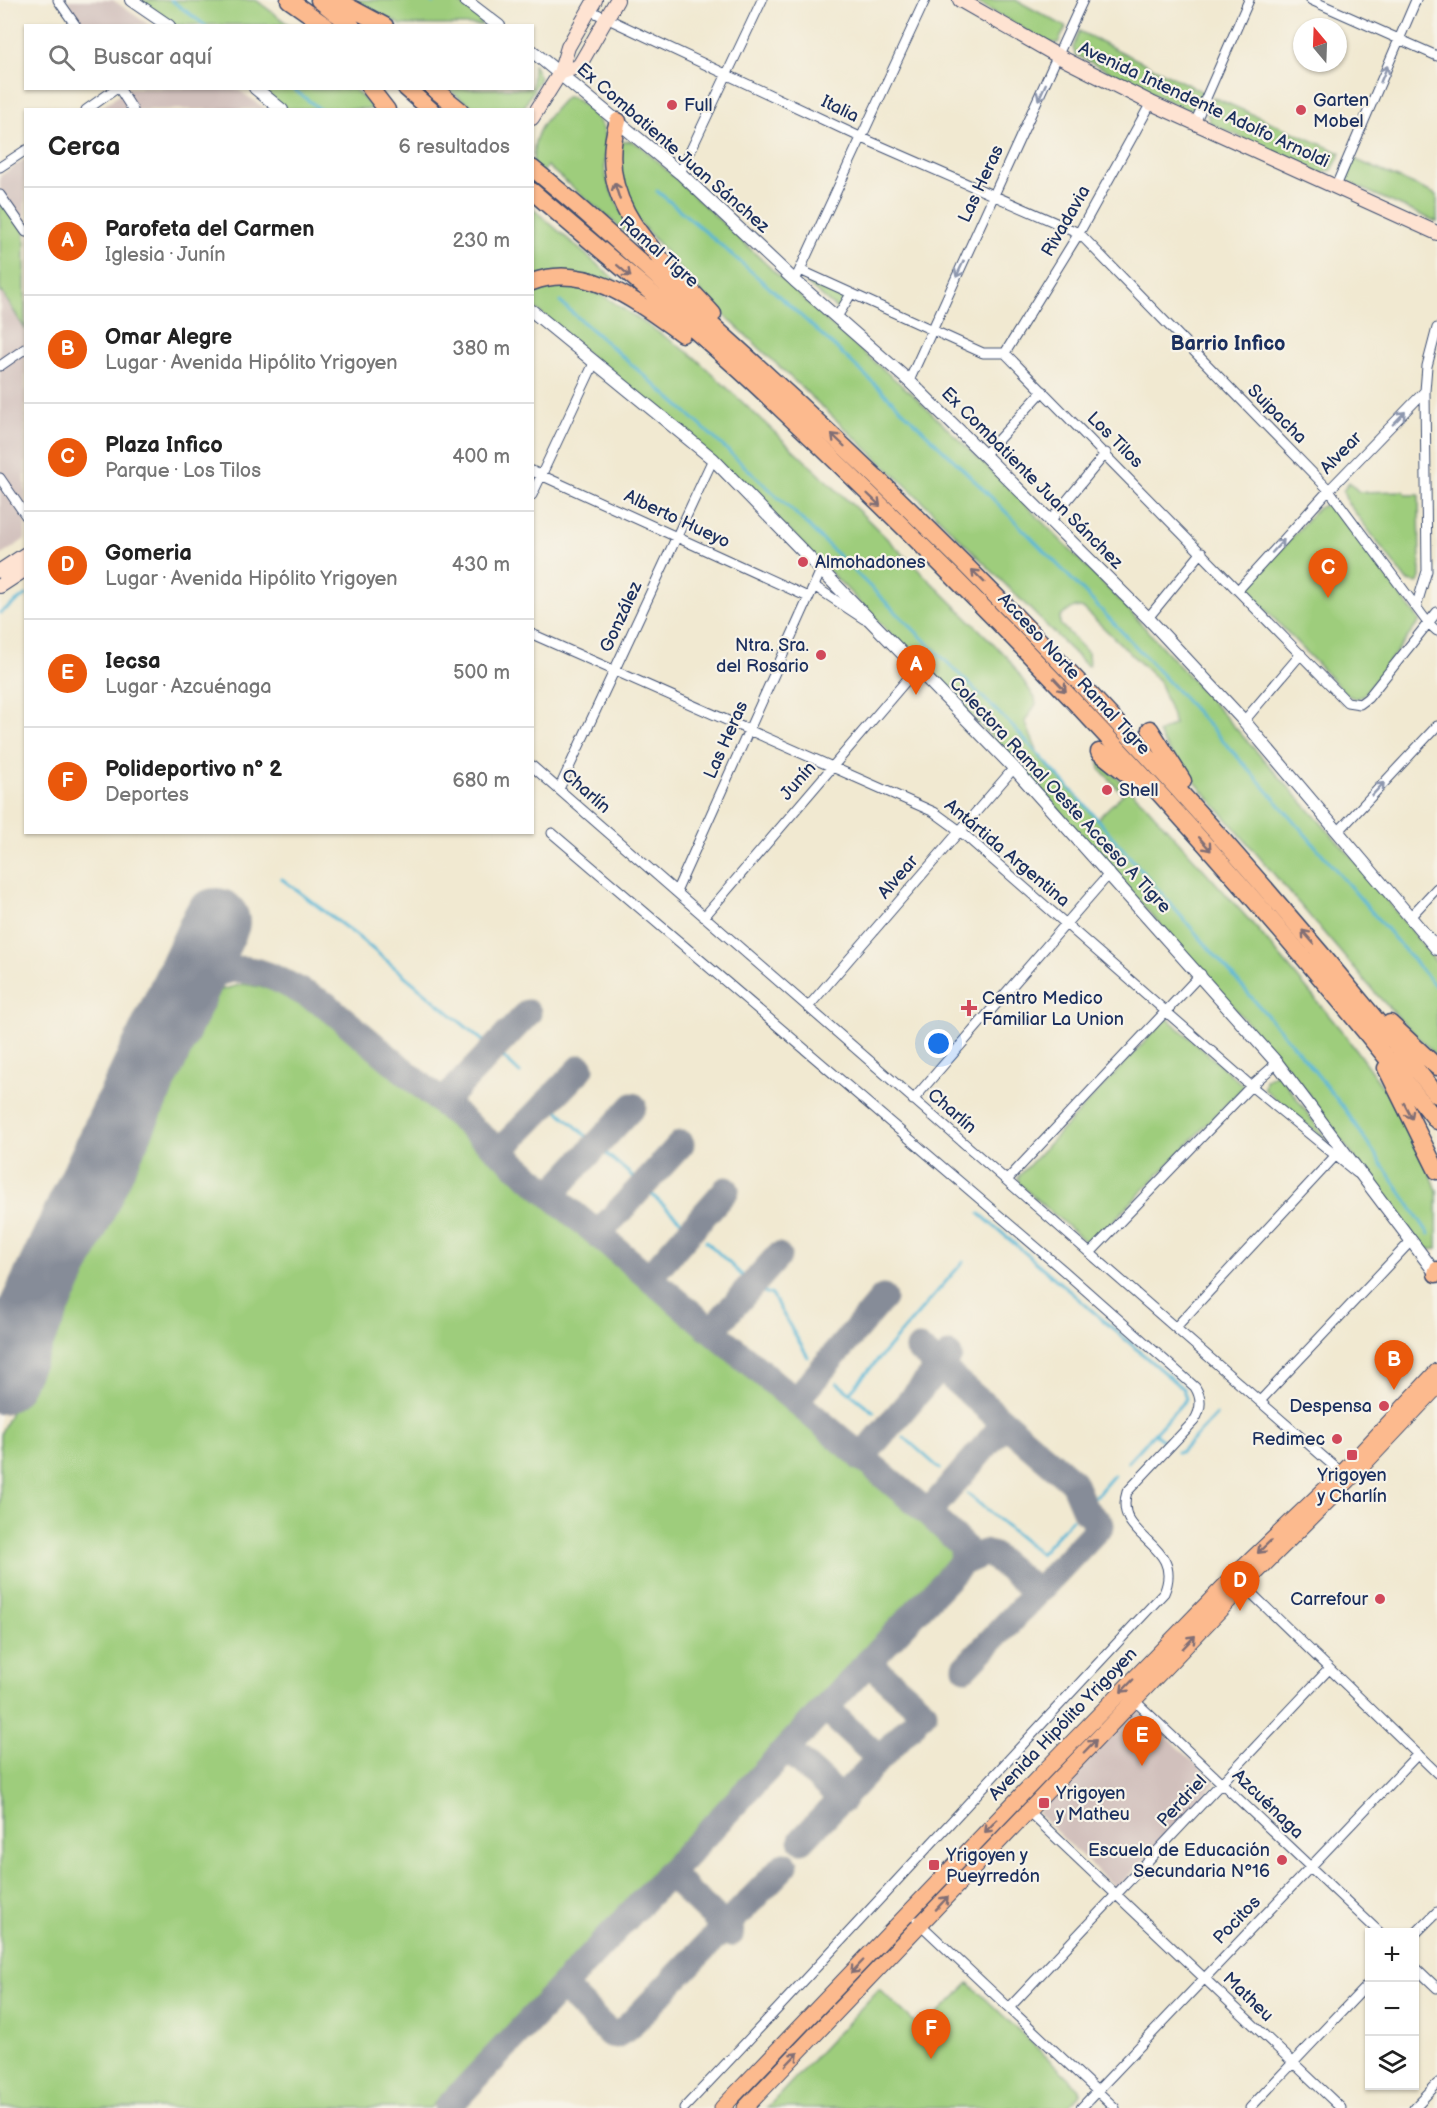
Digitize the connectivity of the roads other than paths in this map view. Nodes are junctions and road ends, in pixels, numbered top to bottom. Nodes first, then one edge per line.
1 (58, 0) edge
2 (131, 0) edge
3 (283, 0) edge
4 (289, 0) edge
5 (319, 0) edge
6 (336, 0) edge
7 (465, 0) edge
8 (617, 0) edge
9 (762, 0) edge
10 (925, 0) edge
11 (960, 0) edge
12 (1083, 0) edge
13 (1249, 0) edge
14 (1311, 0) edge
15 (1416, 0) edge
16 (592, 5) edge
17 (607, 18) junction
18 (75, 24) edge
19 (166, 24) edge
20 (309, 24) edge
21 (323, 24) edge
22 (349, 24) edge
23 (381, 24) edge
24 (497, 24) edge
25 (1399, 39) junction
26 (534, 53) edge
27 (1058, 56) junction
28 (1437, 56) edge
29 (560, 73) junction
30 (728, 73) junction
31 (115, 90) edge
32 (119, 90) edge
33 (257, 90) edge
34 (372, 90) edge
35 (408, 90) edge
36 (435, 90) edge
37 (1151, 103) junction
38 (89, 108) edge
39 (132, 108) edge
40 (280, 108) edge
41 (385, 108) edge
42 (429, 108) edge
43 (458, 108) edge
44 (534, 115) edge
45 (618, 121) junction
46 (1195, 123) junction
47 (860, 137) junction
48 (24, 151) edge
49 (0, 167) edge
50 (537, 171) edge
51 (680, 174) junction
52 (1336, 186) junction
53 (534, 193) edge
54 (0, 195) edge
55 (994, 195) junction
56 (24, 229) edge
57 (1079, 233) junction
58 (1437, 234) edge
59 (797, 276) junction
60 (534, 282) edge
61 (851, 294) junction
62 (534, 313) edge
63 (837, 317) junction
64 (1437, 328) edge
65 (932, 331) junction
66 (24, 349) edge
67 (1005, 353) junction
68 (595, 361) junction
69 (0, 366) edge
70 (759, 366) junction
71 (909, 381) junction
72 (757, 386) junction
73 (1043, 391) junction
74 (1425, 391) junction
75 (1106, 453) junction
76 (984, 455) junction
77 (713, 459) junction
78 (537, 473) edge
79 (0, 478) edge
80 (1329, 490) junction
81 (24, 513) edge
82 (1050, 521) junction
83 (677, 537) junction
84 (1202, 552) junction
85 (930, 554) junction
86 (24, 555) edge
87 (822, 568) junction
88 (24, 570) edge
89 (0, 571) edge
90 (0, 586) edge
91 (814, 586) junction
92 (1239, 589) junction
93 (808, 597) junction
94 (1416, 607) junction
95 (1437, 612) edge
96 (1148, 618) junction
97 (1428, 623) junction
98 (879, 629) junction
99 (1033, 632) junction
100 (1437, 632) edge
101 (534, 635) edge
102 (1301, 654) junction
103 (917, 668) junction
104 (1033, 668) dead end
105 (614, 671) junction
106 (1086, 672) dead end
107 (1244, 721) junction
108 (1437, 726) edge
109 (1150, 729) dead end
110 (748, 731) junction
111 (1099, 752) dead end
112 (534, 768) edge
113 (831, 768) junction
114 (1014, 768) junction
115 (559, 789) junction
116 (1185, 821) junction
117 (1211, 825) junction
118 (960, 831) junction
119 (1338, 831) junction
120 (552, 833) dead end
121 (1110, 873) junction
122 (1437, 888) edge
123 (676, 892) junction
124 (1410, 916) junction
125 (704, 917) junction
126 (1067, 923) junction
127 (1436, 946) edge
128 (1201, 975) junction
129 (1346, 981) junction
130 (1345, 1007) junction
131 (808, 1008) junction
132 (1166, 1011) junction
133 (1277, 1062) junction
134 (1437, 1067) edge
135 (1251, 1086) junction
136 (1437, 1095) edge
137 (913, 1100) junction
138 (1437, 1121) edge
139 (1339, 1152) junction
140 (1437, 1171) edge
141 (1007, 1180) junction
142 (1411, 1241) junction
143 (1090, 1253) junction
144 (1437, 1273) edge
145 (1176, 1327) junction
146 (1437, 1371) edge
147 (1437, 1387) edge
148 (1260, 1401) junction
149 (1346, 1477) junction
150 (1238, 1581) junction
151 (1329, 1670) junction
152 (1134, 1700) junction
153 (1418, 1754) junction
154 (1050, 1765) junction
155 (1437, 1773) edge
156 (1062, 1776) junction
157 (1222, 1783) junction
158 (1028, 1811) junction
159 (1310, 1867) junction
160 (1116, 1894) junction
161 (1437, 1912) edge
162 (909, 1913) junction
163 (921, 1925) junction
164 (1375, 1928) edge
165 (1419, 1930) edge
166 (1419, 1971) edge
167 (1204, 1978) junction
168 (1365, 1987) edge
169 (1437, 1988) edge
170 (1009, 2008) junction
171 (1293, 2063) junction
172 (1437, 2084) edge
173 (1097, 2091) junction
174 (684, 2108) edge
175 (722, 2108) edge
176 (745, 2108) edge
177 (1081, 2108) edge
178 (1115, 2108) edge
179 (1250, 2108) edge
180 (1341, 2108) edge
181 (1414, 2108) edge

1 - 18 street
2 - 19 street
3 - 20 highway
4 - 21 highway
5 - 22 highway
6 - 23 highway
7 - 24 street
8 - 17 main road
9 - 30 street
10 - 47 street
11 - 27 main road, Avenida Intendente Adolfo Arnoldi
12 - 27 street, Las Heras
13 - 46 street
14 - 25 street
15 - 25 street
16 - 17 street, Italia
16 - 29 main road
17 - 29 main road
17 - 30 street, Italia
25 - 28 street
52 -> 25 street
26 - 29 street, Ex Combatiente Juan Sánchez
27 - 37 main road, Avenida Intendente Adolfo Arnoldi
27 -> 55 street, Las Heras
29 - 44 main road
29 - 45 street, Ex Combatiente Juan Sánchez
30 - 47 street, Italia
30 - 51 street
31 - 38 street
32 - 39 street
33 - 40 street
34 - 41 highway
35 - 42 highway
36 - 43 highway
37 - 46 main road, Avenida Intendente Adolfo Arnoldi
37 - 57 street, Rivadavia
45 - 51 street, Ex Combatiente Juan Sánchez
70 -> 45 highway
46 - 52 main road, Avenida Intendente Adolfo Arnoldi
47 - 55 street, Italia
47 - 59 street
48 - 49 street
50 - 70 highway, Ramal Tigre
51 - 59 street, Ex Combatiente Juan Sánchez
52 - 58 main road, Avenida Intendente Adolfo Arnoldi
53 -> 72 highway, Ramal Tigre
54 - 56 street
55 - 57 street, Italia
55 -> 65 street, Las Heras
57 - 67 street, Rivadavia
57 - 80 street, Suipacha
59 - 61 street
59 - 63 street, Ex Combatiente Juan Sánchez
60 - 72 highway
61 - 63 street
61 - 65 street
62 - 68 street, Colectora Ramal Oeste Acceso A Tigre
63 - 71 street, Ex Combatiente Juan Sánchez
64 - 74 street
65 - 67 street
65 - 71 street, Las Heras
66 - 69 street
67 - 73 street, Los Tilos
68 - 77 street, Colectora Ramal Oeste Acceso A Tigre
68 - 78 street
99 -> 70 highway, Acceso Norte Ramal Tigre
71 - 76 street, Ex Combatiente Juan Sánchez
72 -> 85 highway, Acceso Norte Ramal Tigre
73 - 75 street, Los Tilos
73 - 76 street
80 -> 74 street, Alvear
74 - 94 street
75 - 82 street
75 - 84 street, Los Tilos
76 - 82 street, Ex Combatiente Juan Sánchez
77 - 83 street, González
77 - 87 street, Colectora Ramal Oeste Acceso A Tigre
78 - 83 street, Alberto Hueyo
79 - 81 street
92 -> 80 street, Alvear
80 - 94 street, Suipacha
82 - 96 street, Ex Combatiente Juan Sánchez
83 - 93 street, Alberto Hueyo
83 - 105 street, González
84 - 92 street, Los Tilos
84 - 96 street
85 - 104 highway
85 -> 116 highway, Acceso Norte Ramal Tigre
86 - 89 main road
87 - 91 street, Las Heras
87 - 98 street, Colectora Ramal Oeste Acceso A Tigre
88 - 90 main road
91 - 93 street, Las Heras
91 - 98 street
92 - 102 street, Los Tilos
93 - 110 street, Las Heras
94 - 97 street, Suipacha
95 - 97 street
96 - 107 street, Ex Combatiente Juan Sánchez
97 - 100 street, Suipacha
97 - 102 street, Los Tilos
98 - 103 street, Colectora Ramal Oeste Acceso A Tigre
99 - 106 highway
99 - 117 highway, Acceso Norte Ramal Tigre
101 - 105 street, Antártida Argentina
102 - 107 street
103 - 113 street, Junín
103 - 114 street, Colectora Ramal Oeste Acceso A Tigre
105 - 110 street, Antártida Argentina
105 - 115 street, González
107 - 119 street, Ex Combatiente Juan Sánchez
119 -> 108 street
109 - 117 highway
110 - 113 street, Antártida Argentina
110 - 123 street, Las Heras
111 - 116 highway
112 - 115 street, Charlín
113 - 118 street, Antártida Argentina
113 - 125 street, Junín
114 - 118 street, Alvear
114 - 121 street, Colectora Ramal Oeste Acceso A Tigre
115 - 123 street, Charlín
116 -> 130 highway, Acceso Norte Ramal Tigre
129 -> 117 highway, Acceso Norte Ramal Tigre
118 - 126 street, Antártida Argentina
118 - 131 street, Alvear
119 - 124 street, Ex Combatiente Juan Sánchez
120 - 174 street
121 - 126 street
121 - 128 street, Colectora Ramal Oeste Acceso A Tigre
122 - 124 street
123 - 125 street, Charlín
124 - 127 street, Ex Combatiente Juan Sánchez
125 - 131 street, Charlín
126 - 132 street, Antártida Argentina
126 - 137 street
128 - 132 street
128 - 133 street, Colectora Ramal Oeste Acceso A Tigre
129 - 134 highway
129 - 136 highway
130 - 138 highway
130 -> 140 highway
131 - 137 street, Charlín
132 - 135 street, Antártida Argentina
132 - 141 street
133 - 135 street
133 - 139 street, Colectora Ramal Oeste Acceso A Tigre
135 - 139 street, Antártida Argentina
135 - 143 street
137 - 141 street, Charlín
139 - 142 street, Colectora Ramal Oeste Acceso A Tigre
139 - 145 street
141 - 143 street, Charlín
142 - 144 street, Colectora Ramal Oeste Acceso A Tigre
142 - 148 street
143 - 145 street, Charlín
145 - 148 street, Charlín
146 - 149 main road, Avenida Hipólito Yrigoyen
147 - 149 main road, Avenida Hipólito Yrigoyen
148 - 149 street, Charlín
149 - 150 main road, Avenida Hipólito Yrigoyen
150 - 151 street
152 -> 150 main road, Avenida Hipólito Yrigoyen
150 -> 154 main road, Avenida Hipólito Yrigoyen
151 - 153 street
151 - 157 street, Perdriel
156 -> 152 main road, Avenida Hipólito Yrigoyen
152 - 157 street, Azcuénaga
153 - 155 street
153 - 159 street, Pocitos
154 - 156 main road
154 -> 162 main road, Avenida Hipólito Yrigoyen
156 - 158 main road, Avenida Hipólito Yrigoyen
157 - 159 street, Azcuénaga
157 - 160 street, Perdriel
158 - 160 street, Matheu
163 -> 158 main road, Avenida Hipólito Yrigoyen
159 - 164 street, Azcuénaga
159 - 167 street, Pocitos
160 - 167 street, Matheu
160 - 170 street, Perdriel
161 - 165 street
162 - 163 street
162 -> 175 main road, Avenida Hipólito Yrigoyen
163 - 170 street
176 -> 163 main road, Avenida Hipólito Yrigoyen
166 - 169 street
167 - 171 street, Matheu
167 - 173 street, Pocitos
168 - 171 street
170 - 173 street
171 - 179 street
171 - 180 street, Matheu
172 - 181 street
173 - 177 street, Pocitos
173 - 178 street

